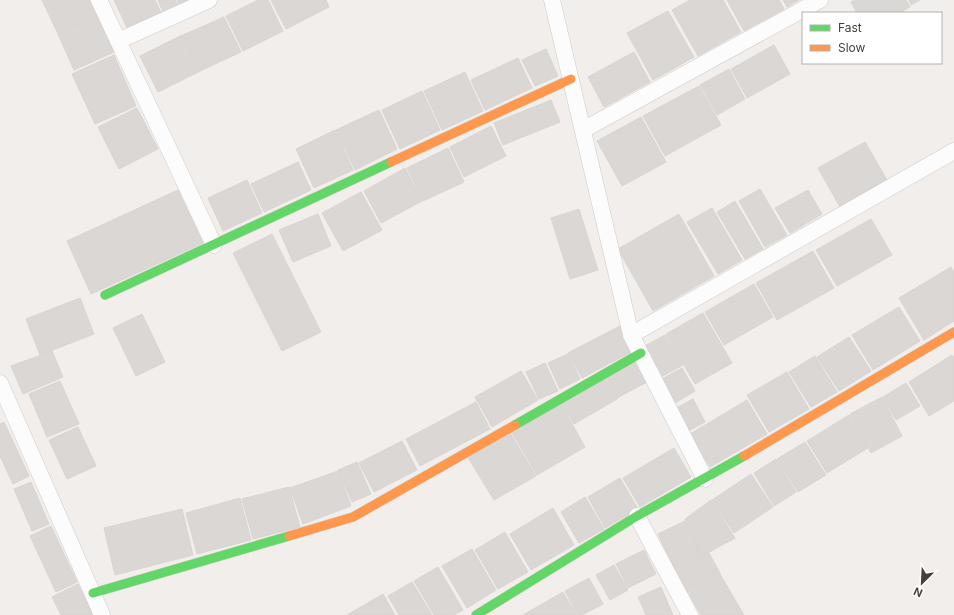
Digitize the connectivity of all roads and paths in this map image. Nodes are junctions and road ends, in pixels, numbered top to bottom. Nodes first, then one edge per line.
1 (99, 0) edge
2 (209, 0) edge
3 (552, 0) edge
4 (820, 0) edge
5 (118, 41) junction
6 (571, 79) junction
7 (583, 130) junction
8 (954, 151) edge
9 (214, 245) junction
10 (105, 295) dead end
11 (954, 332) edge
12 (631, 335) junction
13 (641, 353) junction
14 (0, 383) edge
15 (705, 479) junction
16 (637, 516) junction
17 (93, 593) junction
18 (102, 615) edge
19 (476, 615) edge
20 (690, 615) edge

1 - 5 street
2 - 5 street
3 - 6 street
4 - 7 street
5 - 9 street
6 - 7 street
6 - 9 street
7 - 12 street
8 - 12 street
9 - 10 street
11 - 15 street
12 - 13 street
13 - 15 street
13 - 17 street
14 - 17 street
15 - 16 street
16 - 19 street
16 - 20 street
17 - 18 street

